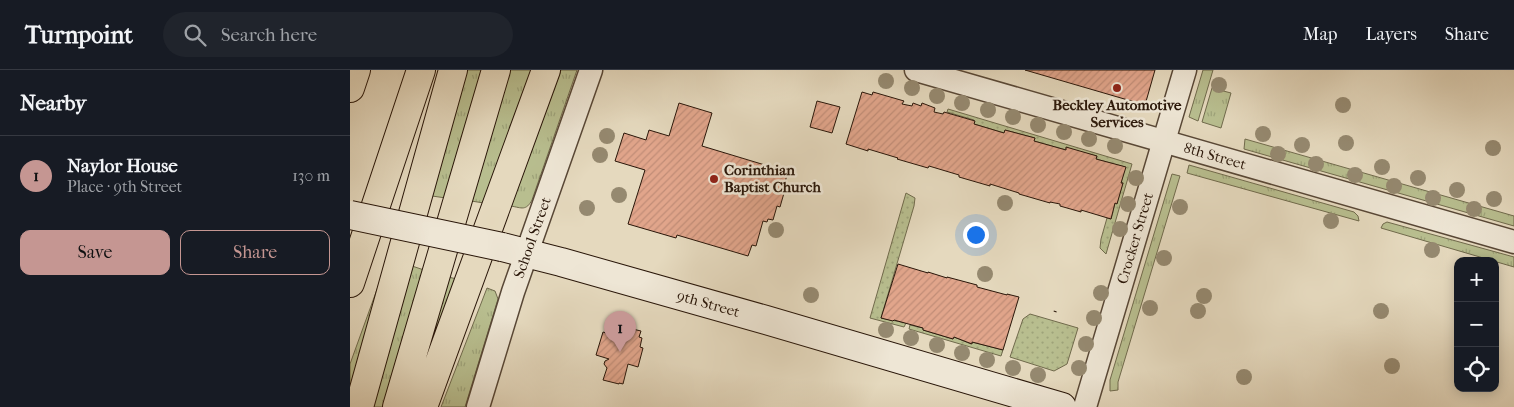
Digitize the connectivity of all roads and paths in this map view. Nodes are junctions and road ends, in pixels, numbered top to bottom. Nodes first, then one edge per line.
1 (356, 70) edge
2 (421, 70) edge
3 (454, 70) edge
4 (496, 70) edge
5 (546, 70) edge
6 (591, 70) edge
7 (916, 70) edge
8 (1185, 70) edge
9 (350, 88) edge
10 (1164, 141) junction
11 (350, 215) edge
12 (1514, 242) edge
13 (514, 250) junction
14 (350, 283) edge
15 (359, 407) edge
16 (397, 407) edge
17 (423, 407) edge
18 (478, 407) edge
19 (1062, 407) edge
20 (1085, 407) edge

1 - 9 highway
2 - 14 highway
3 - 15 highway
4 - 16 highway
5 - 17 highway
6 - 13 street, School Street
7 - 10 street, 8th Street
8 - 10 street, Crocker Street
10 - 12 street, 8th Street
10 - 20 street, Crocker Street
11 - 13 street, 9th Street, bridge
13 - 18 street, School Street
13 - 19 street, 9th Street

